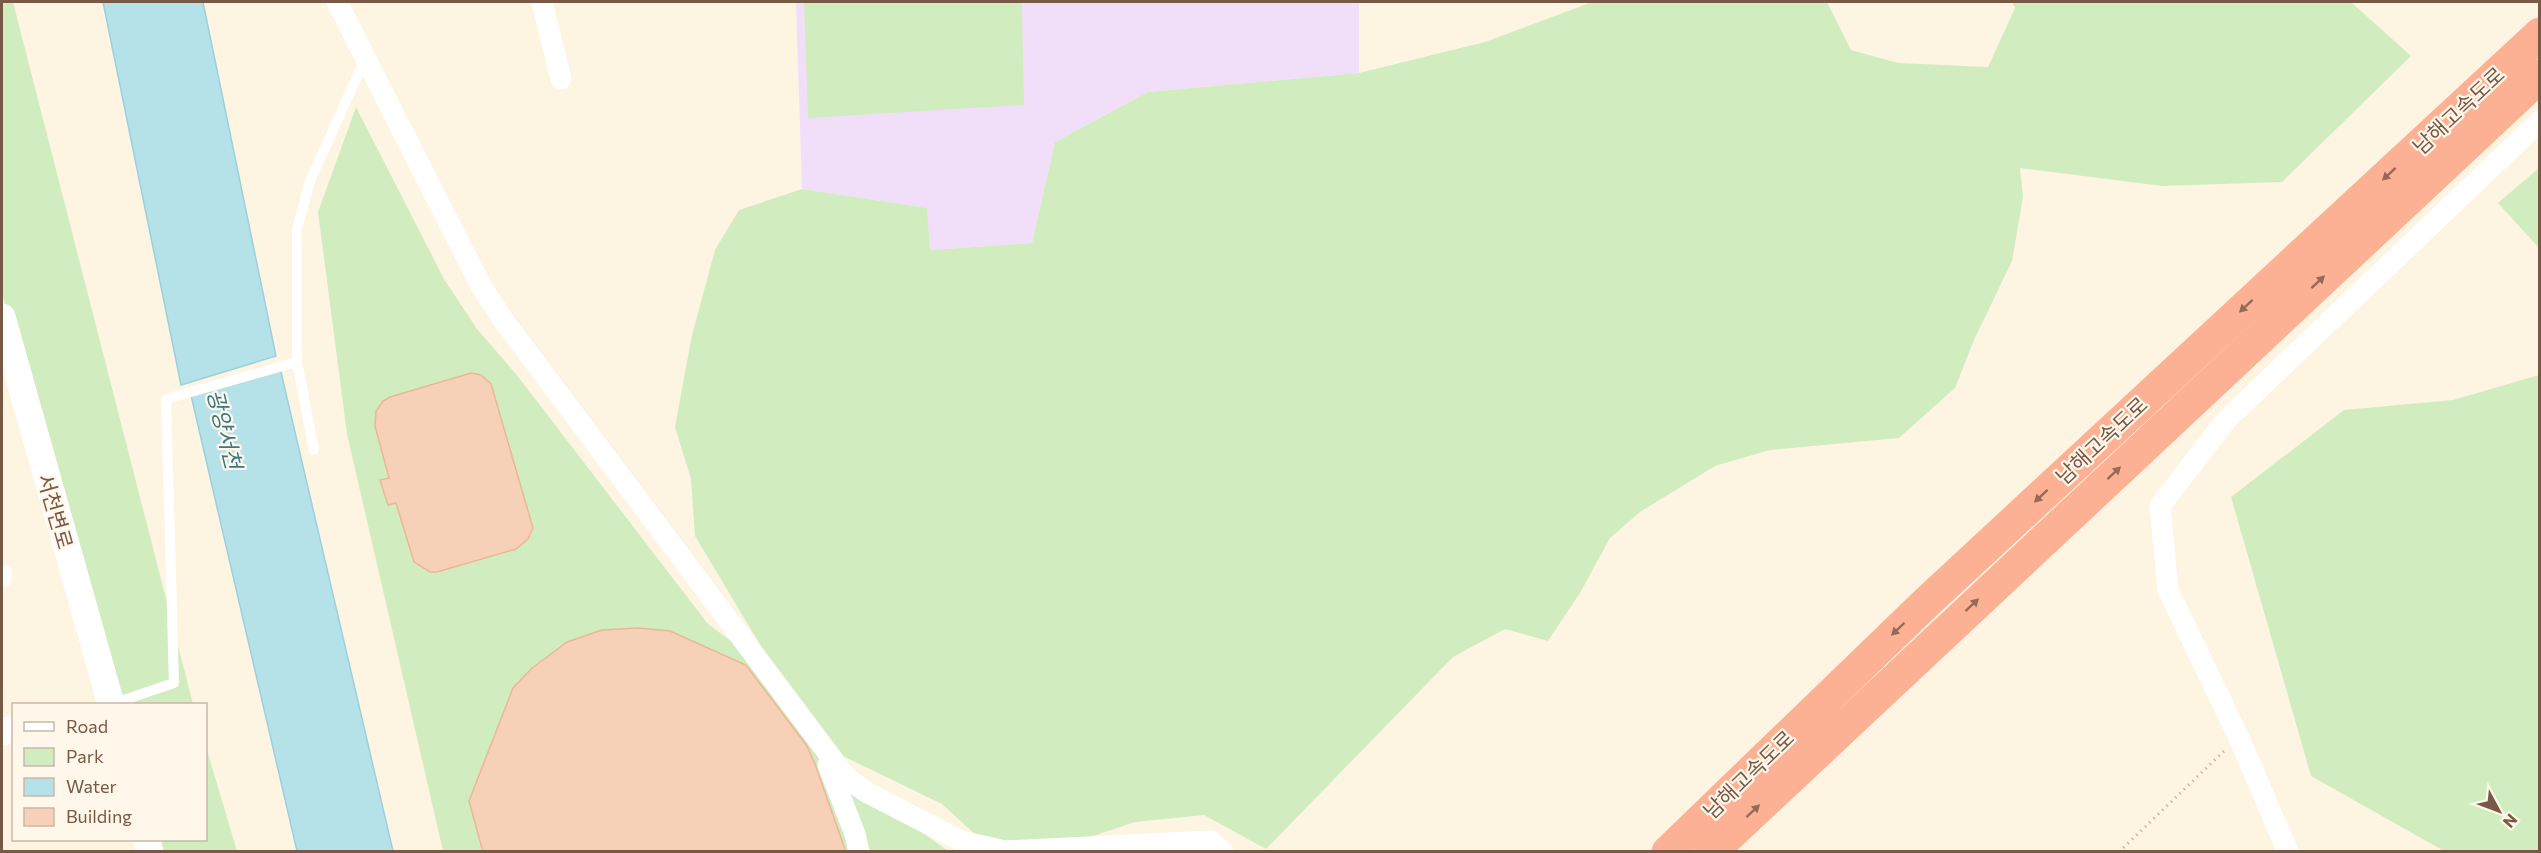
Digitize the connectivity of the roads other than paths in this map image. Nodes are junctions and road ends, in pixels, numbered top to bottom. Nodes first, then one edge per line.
1 (337, 2) edge
2 (542, 2) edge
3 (2540, 34) edge
4 (365, 59) junction
5 (2540, 76) edge
6 (561, 79) dead end
7 (2540, 121) edge
8 (2, 317) edge
9 (297, 362) junction
10 (314, 450) dead end
11 (111, 703) edge
12 (118, 703) edge
13 (820, 745) junction
14 (859, 852) edge
15 (1223, 852) edge
16 (1668, 852) edge
17 (1711, 852) edge
18 (2288, 852) edge

1 - 4 street
2 - 6 street
3 -> 16 highway, 남해고속도로
4 - 9 lane
4 - 13 street
17 -> 5 highway, 남해고속도로
7 - 18 street
8 - 11 street, 서천변로
9 - 10 lane
9 - 12 lane
13 - 14 street
13 - 15 street

